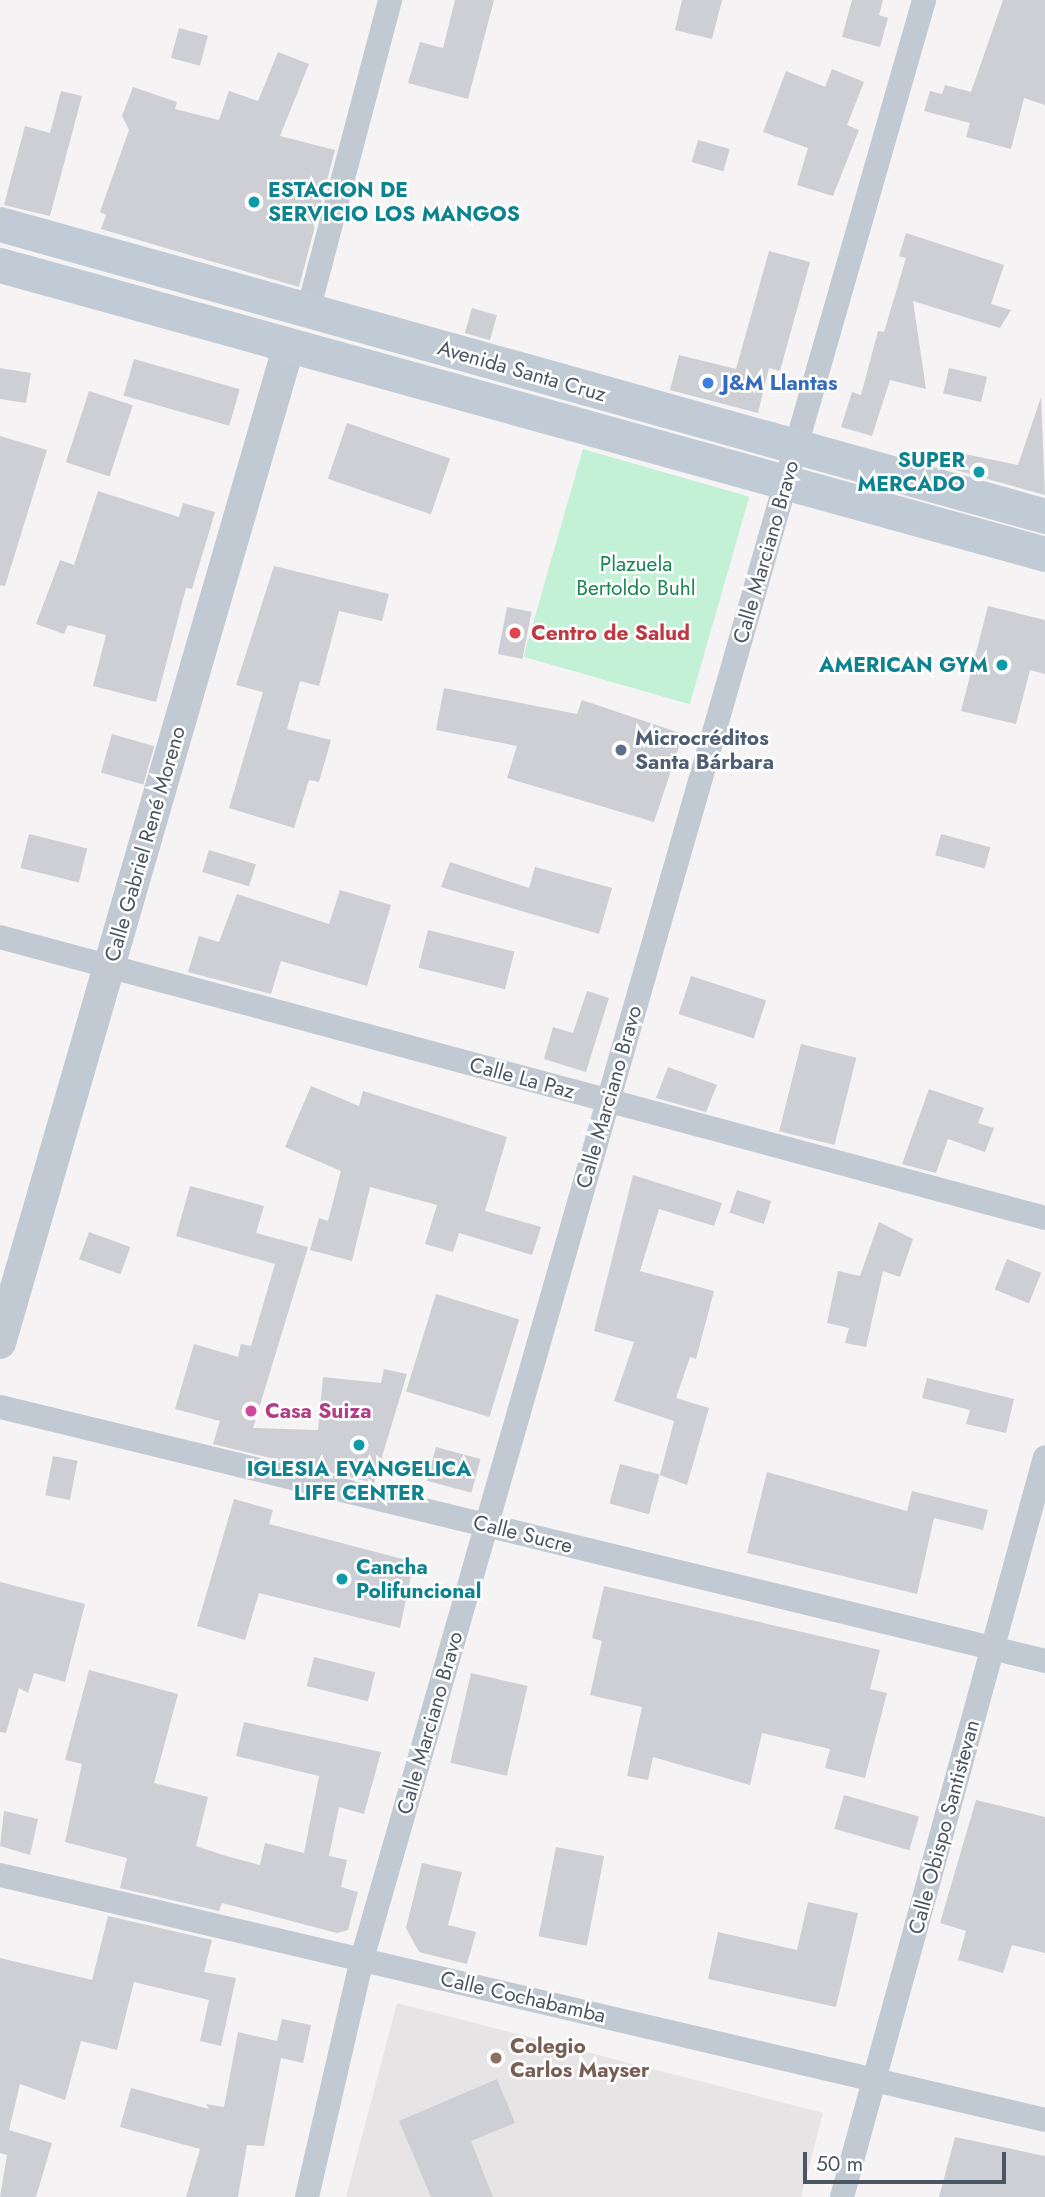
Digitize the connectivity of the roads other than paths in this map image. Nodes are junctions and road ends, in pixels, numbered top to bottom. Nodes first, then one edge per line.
1 (390, 0) edge
2 (924, 0) edge
3 (0, 224) edge
4 (0, 265) edge
5 (308, 311) junction
6 (289, 345) junction
7 (796, 447) junction
8 (786, 482) junction
9 (1045, 516) edge
10 (1045, 554) edge
11 (0, 937) edge
12 (109, 967) junction
13 (608, 1101) junction
14 (1045, 1218) edge
15 (0, 1343) edge
16 (0, 1407) edge
17 (1045, 1457) edge
18 (486, 1525) junction
19 (993, 1648) junction
20 (1045, 1661) edge
21 (0, 1875) edge
22 (362, 1959) junction
23 (874, 2080) junction
24 (1045, 2120) edge
25 (307, 2197) edge
26 (842, 2197) edge

1 - 5 street
2 - 7 street, Calle Marciano Bravo
3 - 5 main road, Avenida Santa Cruz
4 - 6 main road, Avenida Santa Cruz
5 - 7 main road, Avenida Santa Cruz
6 - 8 main road, Avenida Santa Cruz
6 - 12 street, Calle Gabriel René Moreno
7 - 8 street, Calle Marciano Bravo
7 - 9 main road, Avenida Santa Cruz
8 - 10 main road, Avenida Santa Cruz
8 - 13 street, Calle Marciano Bravo
11 - 12 street, Calle La Paz
12 - 13 street, Calle La Paz
12 - 15 street, Calle Gabriel René Moreno
13 - 14 street, Calle La Paz
13 - 18 street, Calle Marciano Bravo
16 - 18 street, Calle Sucre
17 - 19 street, Calle Obispo Santistevan
18 - 19 street, Calle Sucre
18 - 22 street, Calle Marciano Bravo
19 - 20 street, Calle Sucre
19 - 23 street, Calle Obispo Santistevan
21 - 22 street, Calle Cochabamba
22 - 23 street, Calle Cochabamba
22 - 25 street, Calle Marciano Bravo
23 - 24 street, Calle Cochabamba
23 - 26 street, Calle Obispo Santistevan

